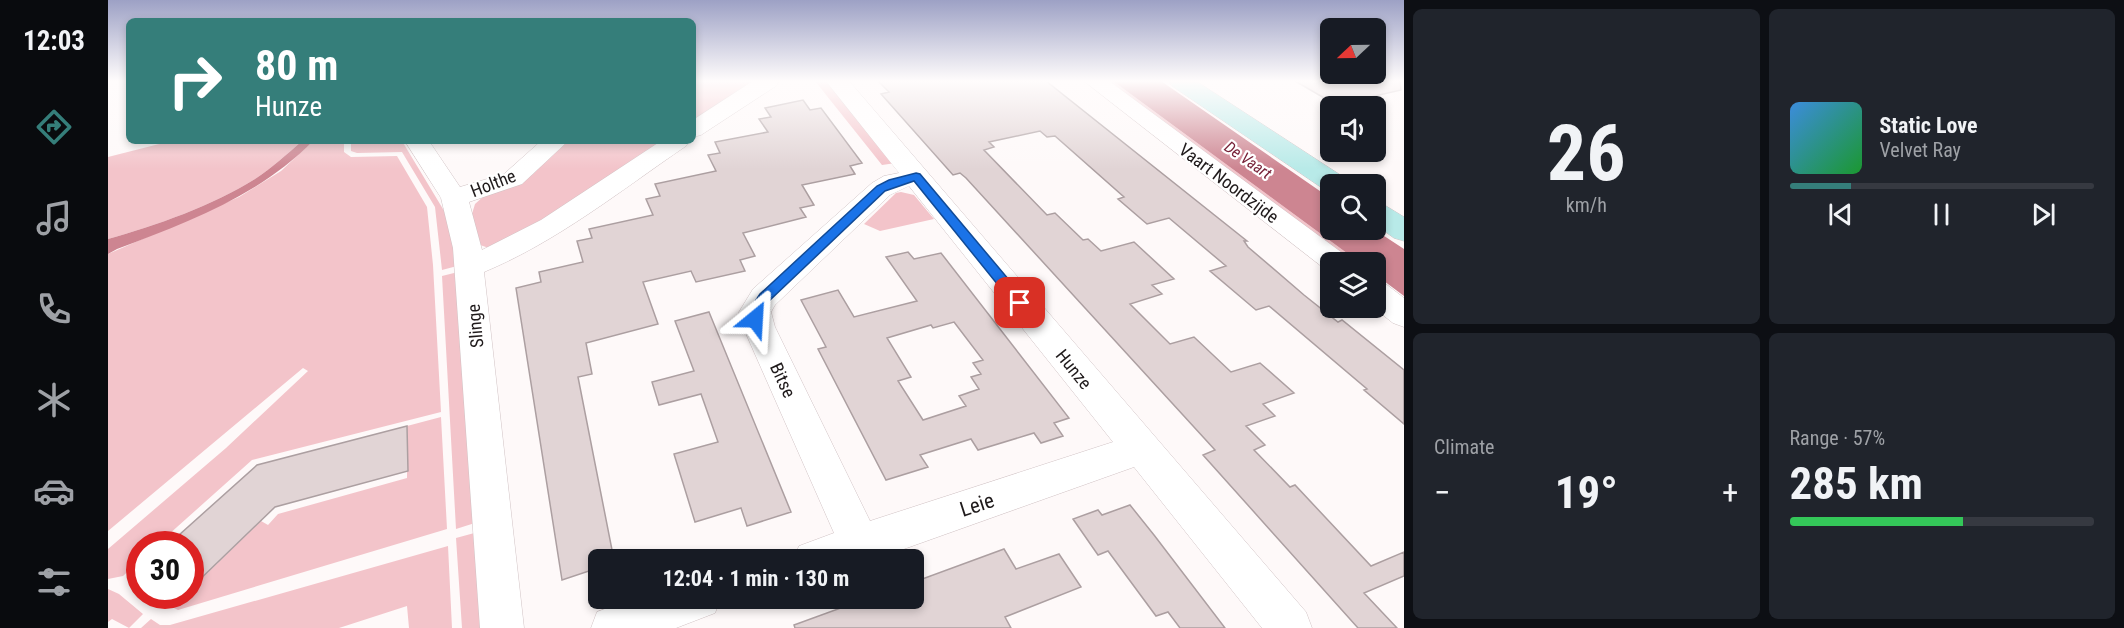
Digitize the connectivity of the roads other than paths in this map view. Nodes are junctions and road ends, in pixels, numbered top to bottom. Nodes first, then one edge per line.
1 (723, 110) edge
2 (861, 110) edge
3 (1134, 110) edge
4 (1224, 110) edge
5 (696, 128) edge
6 (419, 144) edge
7 (553, 144) edge
8 (672, 144) edge
9 (1320, 174) edge
10 (916, 177) junction
11 (454, 198) junction
12 (1386, 219) edge
13 (1404, 231) edge
14 (1322, 252) edge
15 (470, 266) junction
16 (1386, 301) edge
17 (1404, 315) edge
18 (1140, 448) junction
19 (860, 544) junction
20 (846, 549) edge
21 (668, 609) edge
22 (502, 628) edge
23 (613, 628) edge
24 (1290, 628) edge

1 - 5 street
2 - 10 street, Hunze
3 - 14 street, Vaart Noordzijde
4 - 9 main road
6 - 11 street, Slinge
7 - 11 street, Holthe
8 - 15 street
10 - 18 street, Hunze
10 - 19 street, Bitse
11 - 15 street, Slinge
12 - 13 main road
15 - 22 street, Slinge
16 - 17 street
18 - 19 street, Leie
18 - 24 street, Hunze
19 - 20 street, Leie
21 - 23 street

